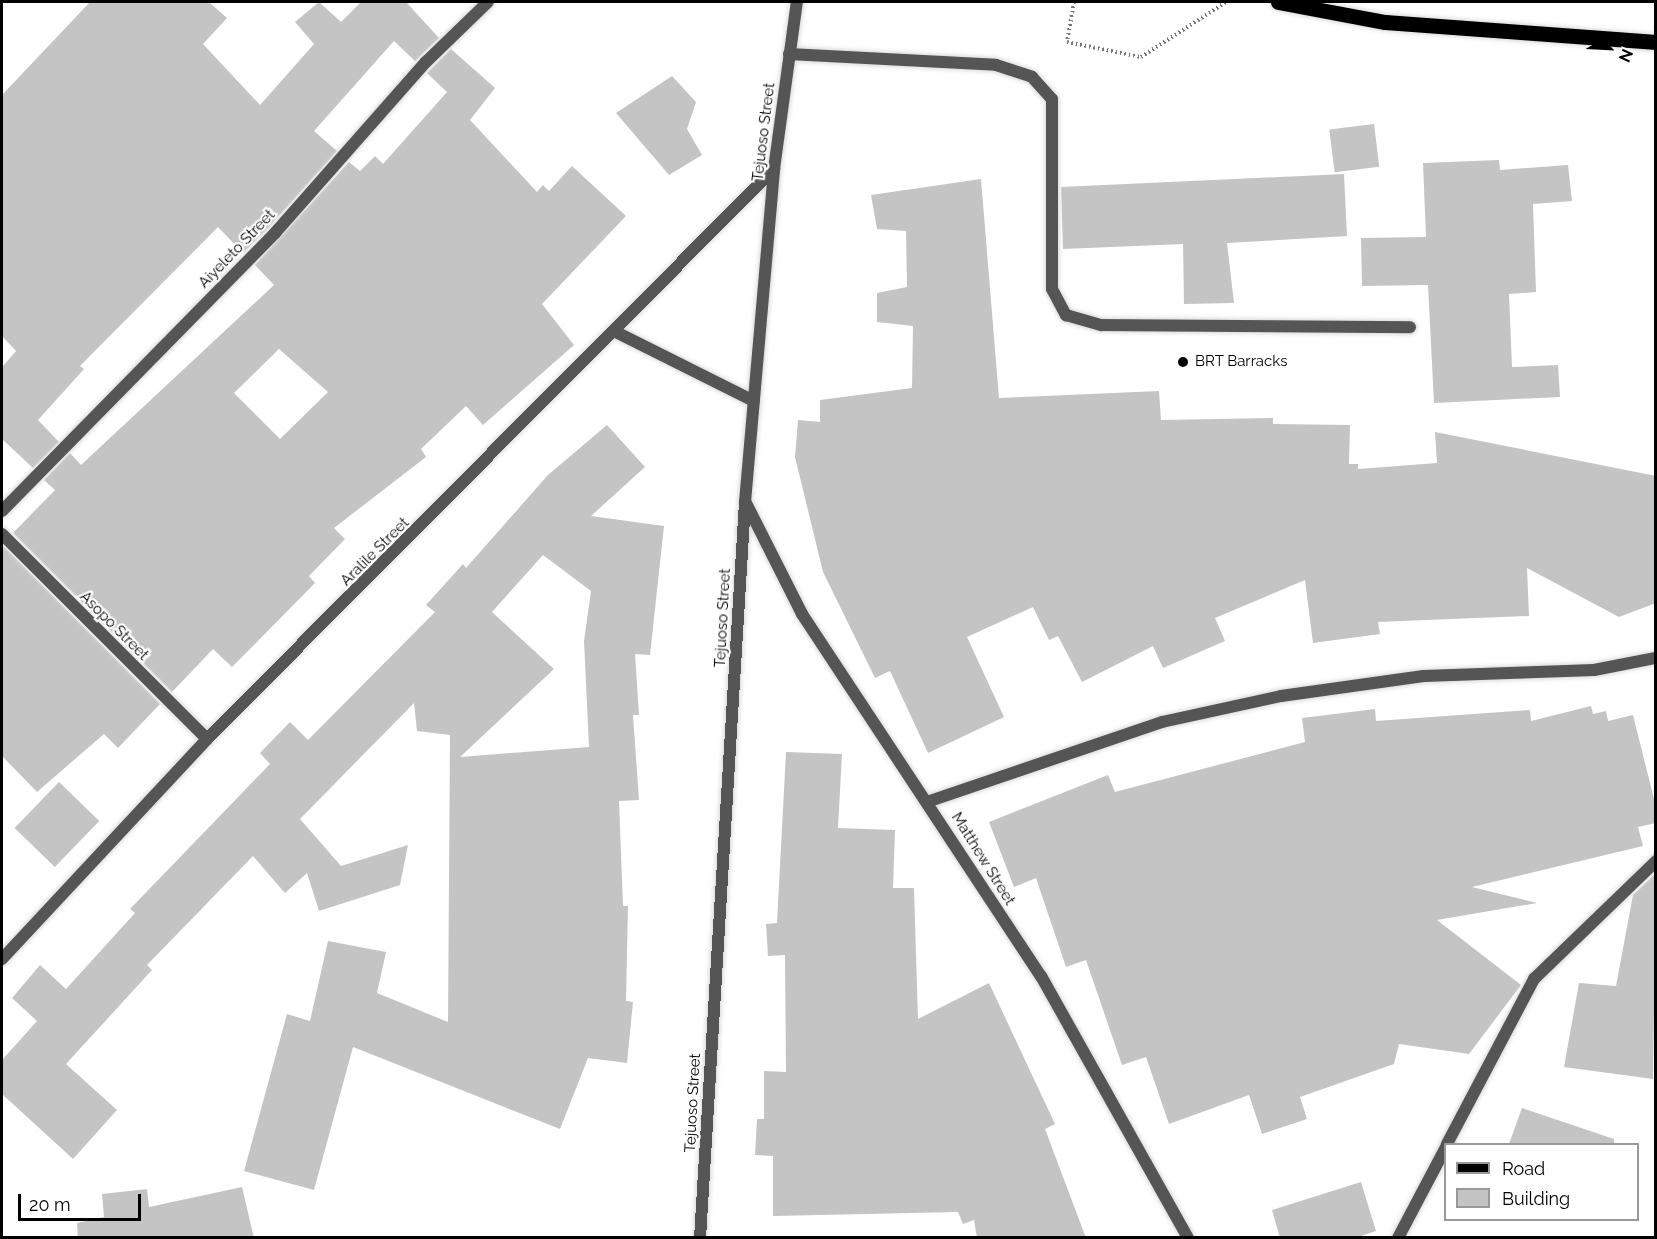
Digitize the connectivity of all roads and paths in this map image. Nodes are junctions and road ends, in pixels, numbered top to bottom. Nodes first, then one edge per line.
1 (488, 2) edge
2 (797, 2) edge
3 (1074, 2) edge
4 (1226, 2) edge
5 (1278, 2) edge
6 (1656, 42) edge
7 (789, 54) junction
8 (774, 169) junction
9 (1410, 327) dead end
10 (616, 332) junction
11 (754, 401) junction
12 (745, 502) junction
13 (2, 511) edge
14 (2, 534) edge
15 (1656, 658) edge
16 (207, 739) junction
17 (930, 801) junction
18 (1656, 861) edge
19 (2, 959) edge
20 (1448, 1143) edge
21 (1444, 1150) edge
22 (700, 1238) edge
23 (1188, 1238) edge
24 (1398, 1238) edge

1 - 13 street, Aiyeleto Street
2 - 7 street, Tejuoso Street
3 - 4 path
5 - 6 main road
7 - 8 street, Tejuoso Street
7 - 9 street
8 - 10 street, Aralile Street
8 - 11 street, Tejuoso Street
10 - 11 street
10 - 16 street, Aralile Street
11 - 12 street, Tejuoso Street
12 - 17 street, Matthew Street
12 - 22 street, Tejuoso Street
14 - 16 street, Asopo Street
15 - 17 street
16 - 19 street, Aralile Street
17 - 23 street, Matthew Street
18 - 20 street
21 - 24 street

